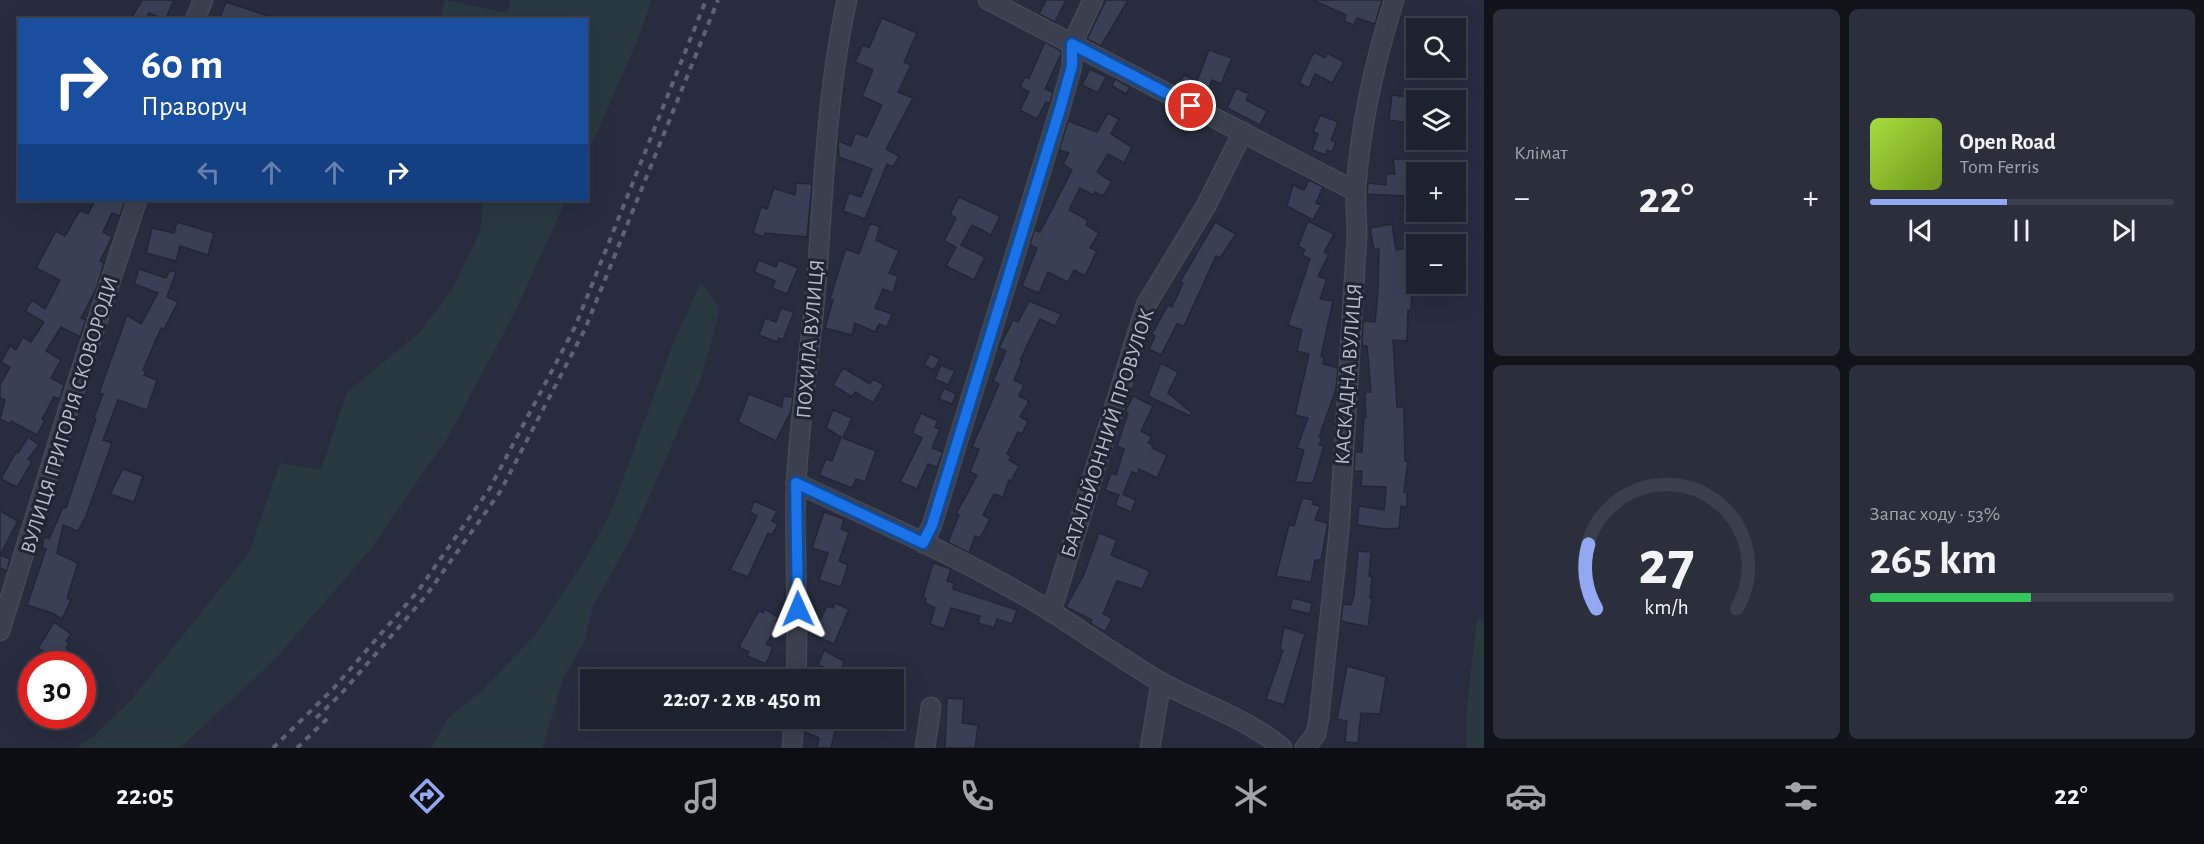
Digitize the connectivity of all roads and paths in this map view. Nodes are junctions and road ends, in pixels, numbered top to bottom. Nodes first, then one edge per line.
1 (203, 0) edge
2 (847, 0) edge
3 (988, 0) edge
4 (1093, 0) edge
5 (1394, 0) edge
6 (196, 18) edge
7 (1072, 44) junction
8 (1243, 132) junction
9 (1355, 191) junction
10 (137, 201) edge
11 (796, 483) junction
12 (923, 543) junction
13 (1051, 612) junction
14 (0, 631) edge
15 (796, 669) edge
16 (1161, 682) junction
17 (931, 707) dead end
18 (793, 729) edge
19 (792, 748) edge
20 (925, 748) edge
21 (1150, 748) edge
22 (1282, 748) edge
23 (1305, 748) edge

1 - 6 street
2 - 11 street, ПОХИЛА ВУЛИЦЯ
3 - 7 street
4 - 7 street
5 - 9 street, КАСКАДНА ВУЛИЦЯ
7 - 8 street
7 - 12 street
8 - 9 street
8 - 13 street, БАТАЛЬЙОННИЙ ПРОВУЛОК
9 - 23 street, КАСКАДНА ВУЛИЦЯ
10 - 14 street, ВУЛИЦЯ ГРИГОРІЯ СКОВОРОДИ
11 - 12 street
11 - 15 street, ПОХИЛА ВУЛИЦЯ
12 - 13 street
13 - 16 street
16 - 21 street
16 - 22 street
17 - 20 street
18 - 19 street

